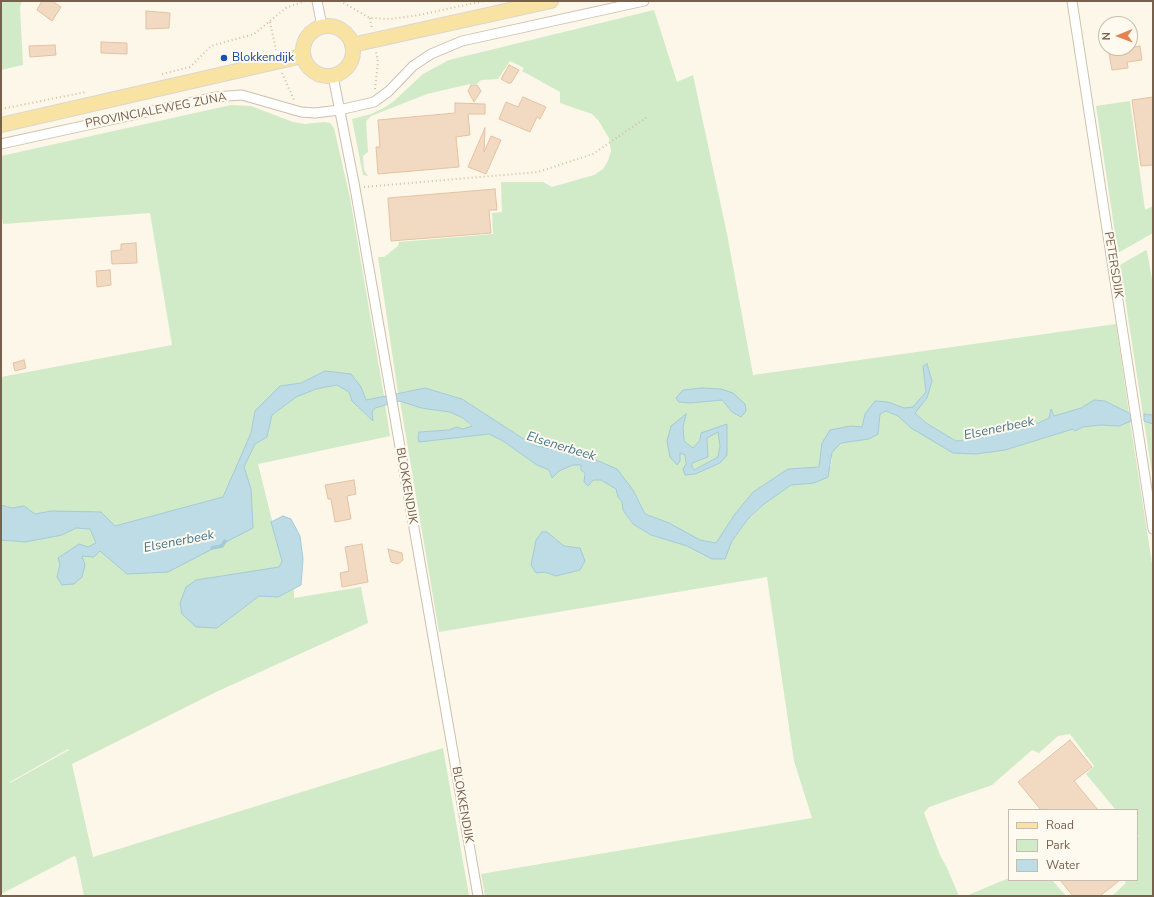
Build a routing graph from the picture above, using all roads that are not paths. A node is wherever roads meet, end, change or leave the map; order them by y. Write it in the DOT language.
graph roads {
  1 [pos="317,1"];
  2 [pos="551,1"];
  3 [pos="644,1"];
  4 [pos="1072,1"];
  5 [pos="322,26"];
  6 [pos="352,46"];
  7 [pos="302,56"];
  8 [pos="333,76"];
  9 [pos="339,110"];
  10 [pos="1,125"];
  11 [pos="1,144"];
  12 [pos="1153,529"];
  13 [pos="478,896"];
  1 -- 5 [label="street"];
  2 -- 6 [label="main road"];
  3 -- 9 [label="street, PROVINCIALEWEG ZUNA"];
  4 -- 12 [label="street, PETERSDIJK"];
  5 -- 6 [label="main road"];
  5 -- 7 [label="main road"];
  6 -- 8 [label="main road"];
  7 -- 8 [label="main road"];
  7 -- 10 [label="main road, PROVINCIALEWEG ZUNA"];
  8 -- 9 [label="street, BLOKKENDIJK"];
  9 -- 11 [label="street, PROVINCIALEWEG ZUNA"];
  9 -- 13 [label="street, BLOKKENDIJK"];
}
